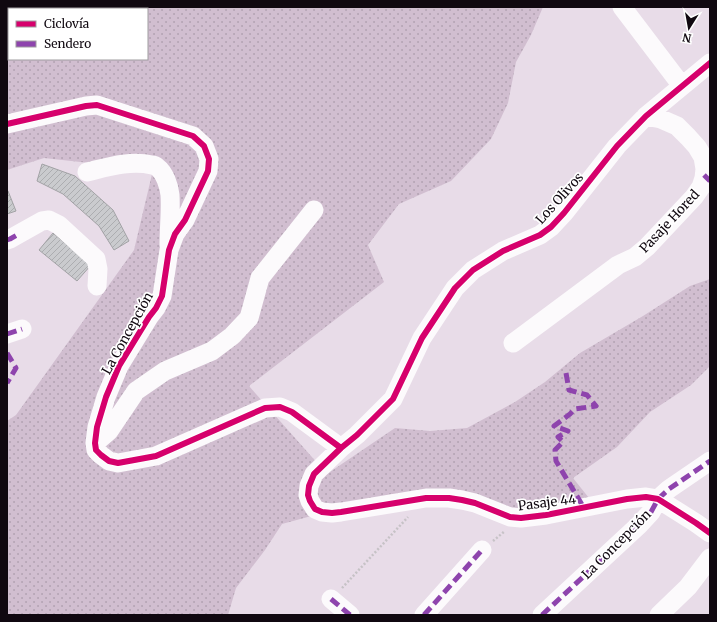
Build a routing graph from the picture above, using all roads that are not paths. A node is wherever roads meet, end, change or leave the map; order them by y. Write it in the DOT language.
graph roads {
  1 [pos="622,7"];
  2 [pos="710,63"];
  3 [pos="682,86"];
  4 [pos="646,116"];
  5 [pos="7,124"];
  6 [pos="87,172"];
  7 [pos="314,210"];
  8 [pos="12,238"];
  9 [pos="169,250"];
  10 [pos="97,286"];
  11 [pos="513,343"];
  12 [pos="95,443"];
  13 [pos="341,448"];
  14 [pos="710,461"];
  15 [pos="658,499"];
  16 [pos="710,533"];
  17 [pos="482,550"];
  18 [pos="710,558"];
  19 [pos="331,599"];
  20 [pos="350,615"];
  21 [pos="424,615"];
  22 [pos="542,615"];
  23 [pos="659,615"];
  1 -- 3 [label="street"];
  2 -- 3 [label="street, Los Olivos"];
  3 -- 4 [label="street, Los Olivos"];
  4 -- 11 [label="street, Pasaje Hored"];
  4 -- 13 [label="street, Los Olivos"];
  5 -- 9 [label="street, La Concepción"];
  6 -- 9 [label="street"];
  7 -- 12 [label="street"];
  8 -- 10 [label="street"];
  9 -- 12 [label="street, La Concepción"];
  12 -- 13 [label="street"];
  13 -- 15 [label="street, Pasaje 44"];
  14 -- 15 [label="street, La Concepción"];
  15 -- 16 [label="street, Pasaje 44"];
  15 -- 22 [label="street, La Concepción"];
  17 -- 21 [label="street"];
  18 -- 23 [label="street"];
  19 -- 20 [label="street"];
}
